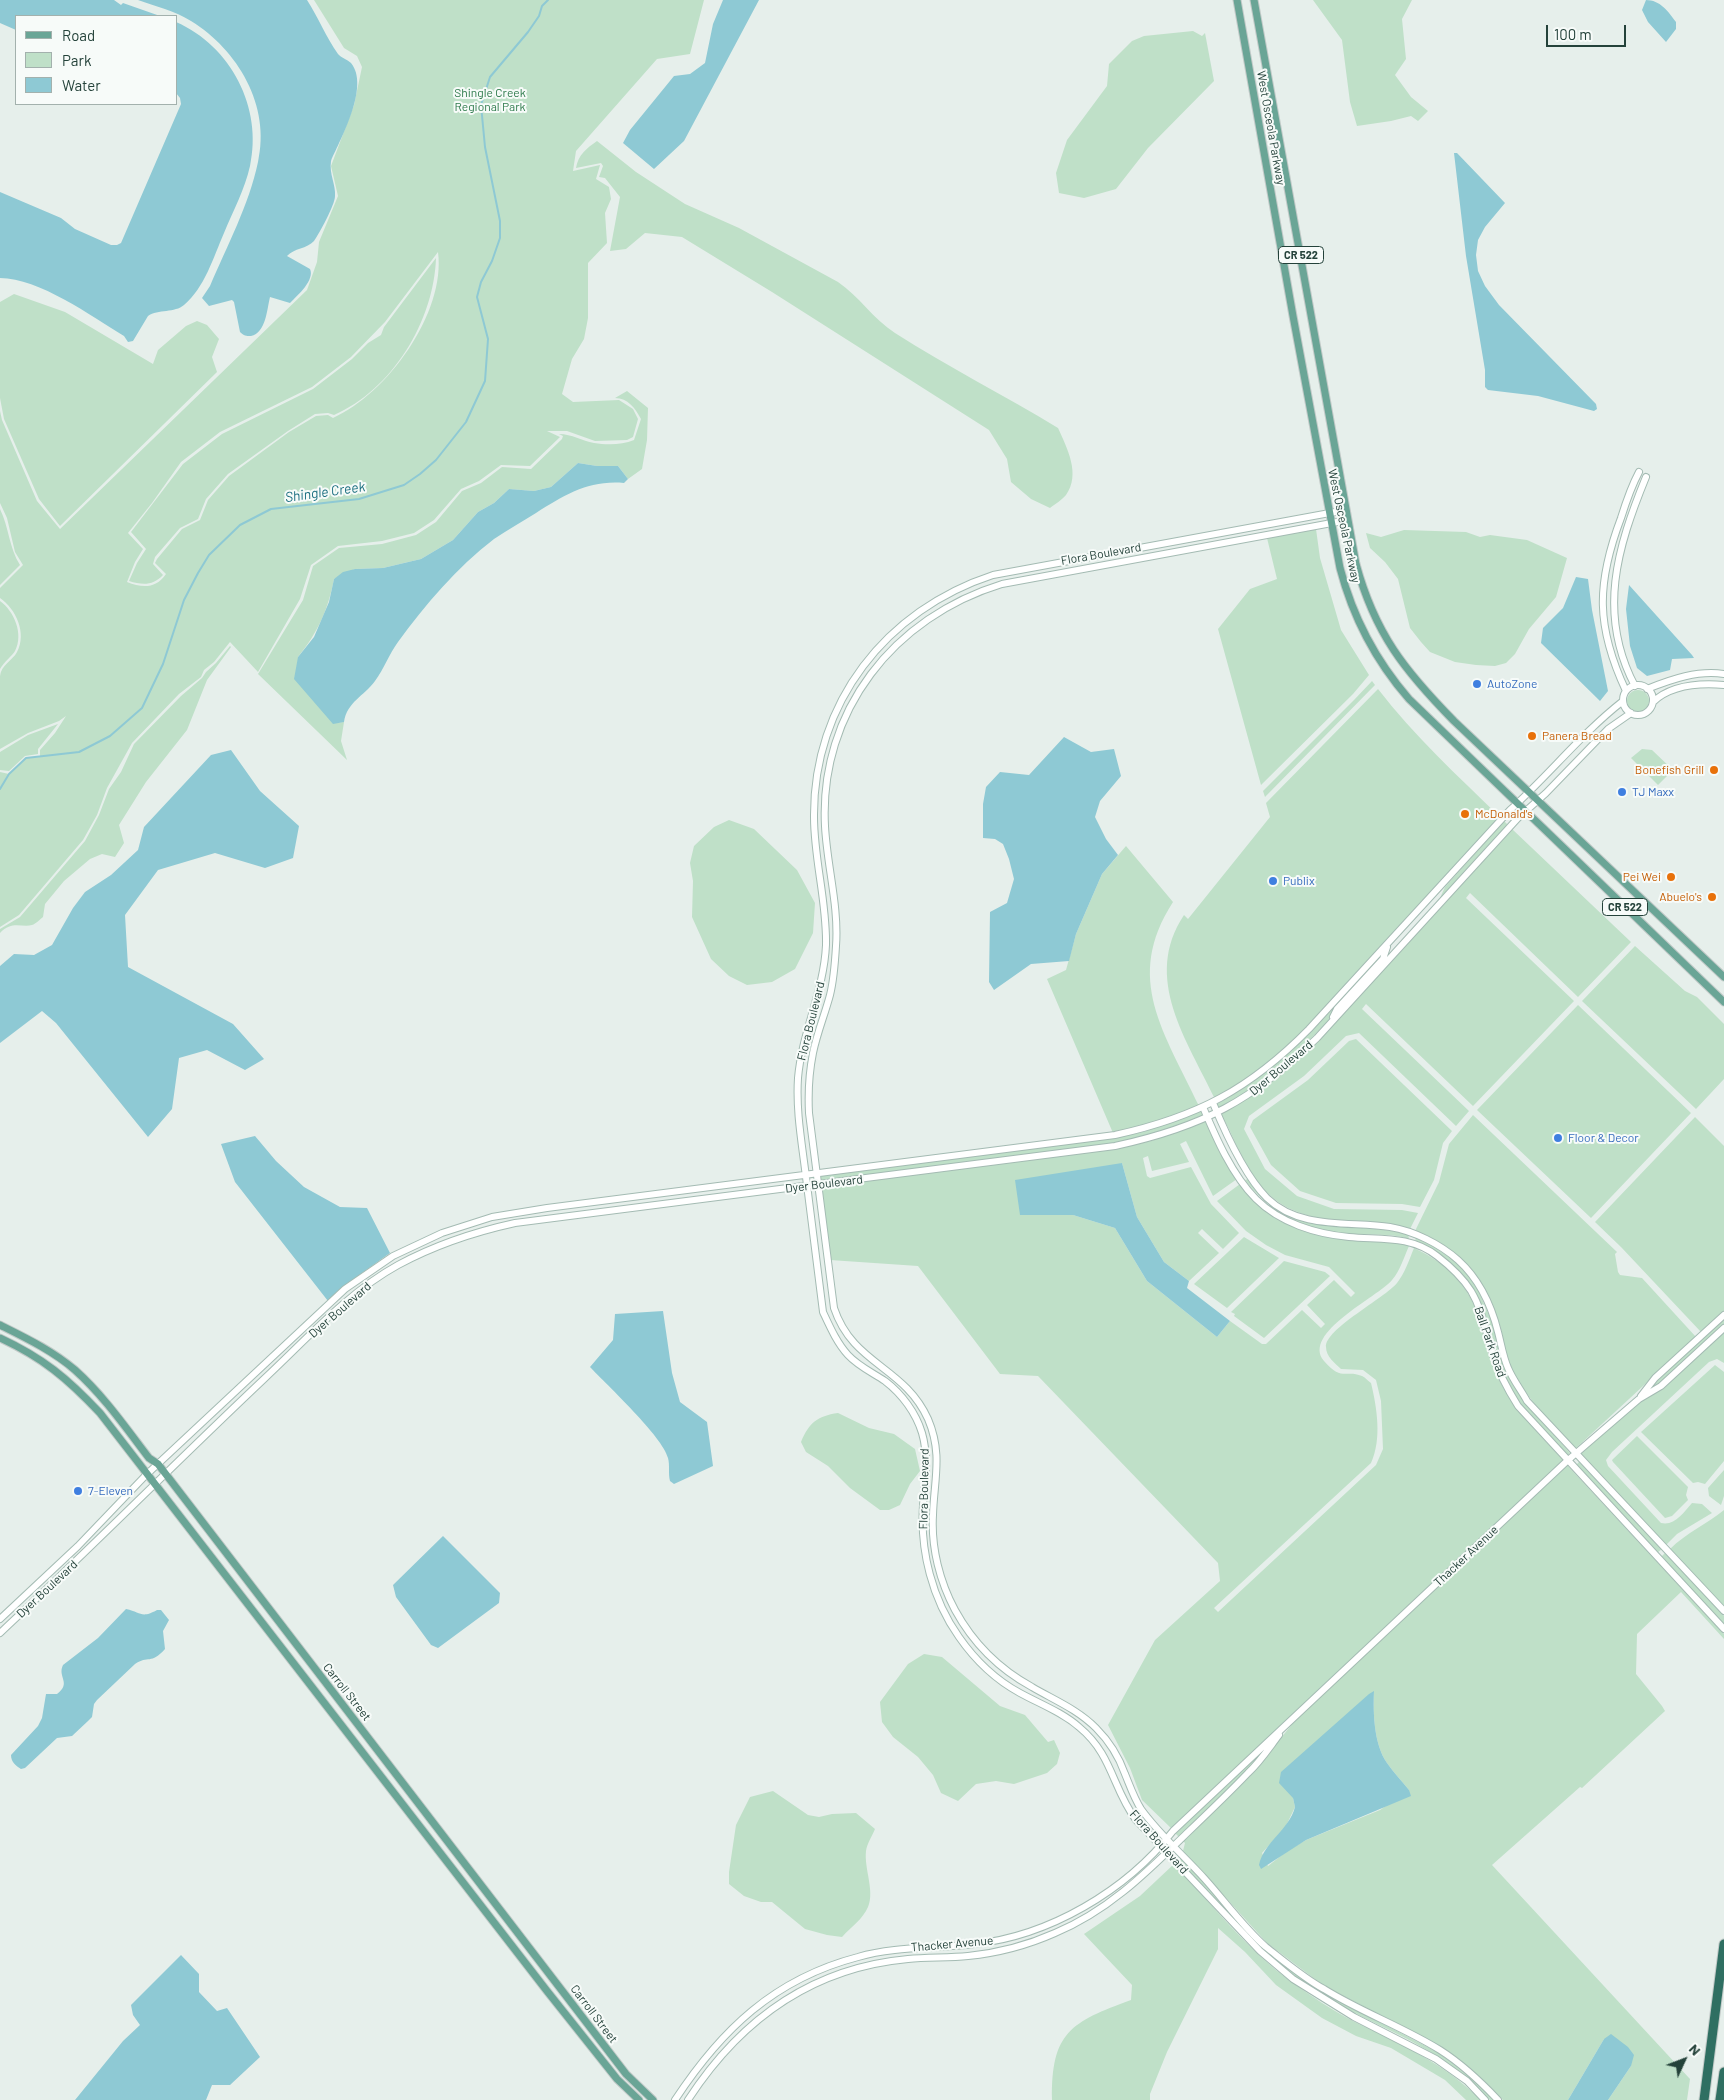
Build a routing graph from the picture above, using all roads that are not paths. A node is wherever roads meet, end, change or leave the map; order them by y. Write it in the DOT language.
graph roads {
  1 [pos="1237,0"];
  2 [pos="1254,0"];
  3 [pos="1639,472"];
  4 [pos="1646,477"];
  5 [pos="1346,510"];
  6 [pos="1330,513"];
  7 [pos="1348,520"];
  8 [pos="1331,523"];
  9 [pos="876,648"];
  10 [pos="886,656"];
  11 [pos="1724,674"];
  12 [pos="1724,685"];
  13 [pos="1635,686"];
  14 [pos="1647,689"];
  15 [pos="1626,692"];
  16 [pos="1623,701"];
  17 [pos="1653,702"];
  18 [pos="1631,713"];
  19 [pos="1530,792"];
  20 [pos="1538,800"];
  21 [pos="1517,804"];
  22 [pos="1525,811"];
  23 [pos="1442,885"];
  24 [pos="1402,944"];
  25 [pos="1388,945"];
  26 [pos="1724,977"];
  27 [pos="1724,1002"];
  28 [pos="1330,1023"];
  29 [pos="1213,1103"];
  30 [pos="1204,1107"];
  31 [pos="1217,1113"];
  32 [pos="1208,1118"];
  33 [pos="816,1174"];
  34 [pos="806,1175"];
  35 [pos="818,1184"];
  36 [pos="807,1186"];
  37 [pos="619,1199"];
  38 [pos="602,1212"];
  39 [pos="1724,1315"];
  40 [pos="0,1325"];
  41 [pos="1724,1328"];
  42 [pos="0,1338"];
  43 [pos="36,1342"];
  44 [pos="30,1352"];
  45 [pos="1639,1399"];
  46 [pos="1575,1454"];
  47 [pos="1568,1461"];
  48 [pos="158,1464"];
  49 [pos="164,1473"];
  50 [pos="146,1475"];
  51 [pos="154,1484"];
  52 [pos="1724,1612"];
  53 [pos="0,1619"];
  54 [pos="1724,1629"];
  55 [pos="0,1633"];
  56 [pos="1295,1716"];
  57 [pos="1167,1838"];
  58 [pos="1160,1846"];
  59 [pos="1175,1846"];
  60 [pos="1168,1853"];
  61 [pos="1724,1944"];
  62 [pos="884,1951"];
  63 [pos="886,1962"];
  64 [pos="546,1991"];
  65 [pos="609,2053"];
  66 [pos="1724,2072"];
  67 [pos="639,2100"];
  68 [pos="653,2100"];
  69 [pos="675,2100"];
  70 [pos="688,2100"];
  71 [pos="1486,2100"];
  72 [pos="1498,2100"];
  73 [pos="1704,2100"];
  74 [pos="1720,2100"];
  1 -- 6 [label="main road, West Osceola Parkway / CR 522"];
  2 -- 5 [label="main road, West Osceola Parkway / CR 522"];
  3 -- 15 [label="street"];
  4 -- 13 [label="street"];
  5 -- 6 [label="street, Flora Boulevard"];
  5 -- 7 [label="main road, West Osceola Parkway / CR 522"];
  6 -- 8 [label="main road, West Osceola Parkway / CR 522"];
  6 -- 9 [label="street, Flora Boulevard"];
  7 -- 8 [label="street, Flora Boulevard"];
  7 -- 19 [label="main road, West Osceola Parkway / CR 522"];
  8 -- 10 [label="street, Flora Boulevard"];
  8 -- 21 [label="main road, West Osceola Parkway / CR 522"];
  9 -- 10 [label="street"];
  9 -- 34 [label="street, Flora Boulevard"];
  10 -- 33 [label="street, Flora Boulevard"];
  11 -- 14 [label="street"];
  12 -- 17 [label="street"];
  13 -- 14 [label="street"];
  13 -- 15 [label="street"];
  14 -- 17 [label="street"];
  15 -- 16 [label="street"];
  16 -- 18 [label="street"];
  16 -- 19 [label="street, Dyer Boulevard"];
  17 -- 18 [label="street"];
  18 -- 20 [label="street, Dyer Boulevard"];
  19 -- 20 [label="main road, West Osceola Parkway / CR 522"];
  19 -- 21 [label="street, Dyer Boulevard"];
  20 -- 22 [label="street, Dyer Boulevard"];
  20 -- 26 [label="main road, West Osceola Parkway / CR 522"];
  21 -- 22 [label="main road, West Osceola Parkway / CR 522"];
  21 -- 23 [label="street, Dyer Boulevard"];
  22 -- 24 [label="street, Dyer Boulevard"];
  22 -- 27 [label="main road, West Osceola Parkway / CR 522"];
  23 -- 24 [label="street"];
  23 -- 25 [label="street, Dyer Boulevard"];
  24 -- 28 [label="street, Dyer Boulevard"];
  25 -- 28 [label="street"];
  25 -- 29 [label="street, Dyer Boulevard"];
  28 -- 31 [label="street, Dyer Boulevard"];
  29 -- 30 [label="street, Dyer Boulevard"];
  29 -- 31 [label="street, Ball Park Road"];
  30 -- 32 [label="street, Ball Park Road"];
  30 -- 33 [label="street, Dyer Boulevard"];
  31 -- 32 [label="street, Dyer Boulevard"];
  31 -- 46 [label="street, Ball Park Road"];
  32 -- 35 [label="street, Dyer Boulevard"];
  32 -- 47 [label="street, Ball Park Road"];
  33 -- 34 [label="street, Dyer Boulevard"];
  33 -- 35 [label="street, Flora Boulevard"];
  34 -- 36 [label="street, Flora Boulevard"];
  34 -- 37 [label="street, Dyer Boulevard"];
  35 -- 36 [label="street, Dyer Boulevard"];
  35 -- 57 [label="street, Flora Boulevard"];
  36 -- 38 [label="street, Dyer Boulevard"];
  36 -- 58 [label="street, Flora Boulevard"];
  37 -- 38 [label="street"];
  37 -- 48 [label="street, Dyer Boulevard"];
  38 -- 49 [label="street, Dyer Boulevard"];
  39 -- 45 [label="street, Thacker Avenue"];
  40 -- 43 [label="main road, Carroll Street"];
  41 -- 45 [label="street, Thacker Avenue"];
  42 -- 44 [label="main road, Carroll Street"];
  43 -- 44 [label="main road"];
  43 -- 48 [label="main road, Carroll Street"];
  44 -- 50 [label="main road, Carroll Street"];
  45 -- 46 [label="street, Thacker Avenue"];
  46 -- 47 [label="street, Thacker Avenue"];
  46 -- 52 [label="street, Ball Park Road"];
  47 -- 54 [label="street, Ball Park Road"];
  47 -- 56 [label="street, Thacker Avenue"];
  48 -- 49 [label="main road, Carroll Street"];
  48 -- 50 [label="street, Dyer Boulevard"];
  49 -- 51 [label="street, Dyer Boulevard"];
  49 -- 65 [label="main road, Carroll Street"];
  50 -- 51 [label="main road, Carroll Street"];
  50 -- 53 [label="street, Dyer Boulevard"];
  51 -- 55 [label="street, Dyer Boulevard"];
  51 -- 64 [label="main road, Carroll Street"];
  56 -- 57 [label="street, Thacker Avenue"];
  56 -- 59 [label="street, Thacker Avenue"];
  57 -- 58 [label="street, Thacker Avenue"];
  57 -- 59 [label="street, Flora Boulevard"];
  58 -- 60 [label="street, Flora Boulevard"];
  58 -- 62 [label="street, Thacker Avenue"];
  59 -- 60 [label="street, Thacker Avenue"];
  59 -- 72 [label="street, Flora Boulevard"];
  60 -- 63 [label="street, Thacker Avenue"];
  60 -- 71 [label="street, Flora Boulevard"];
  61 -- 73 [label="highway"];
  62 -- 63 [label="street"];
  62 -- 69 [label="street, Thacker Avenue"];
  63 -- 70 [label="street, Thacker Avenue"];
  64 -- 65 [label="main road"];
  64 -- 67 [label="main road, Carroll Street"];
  65 -- 68 [label="main road, Carroll Street"];
  66 -- 74 [label="highway"];
}
